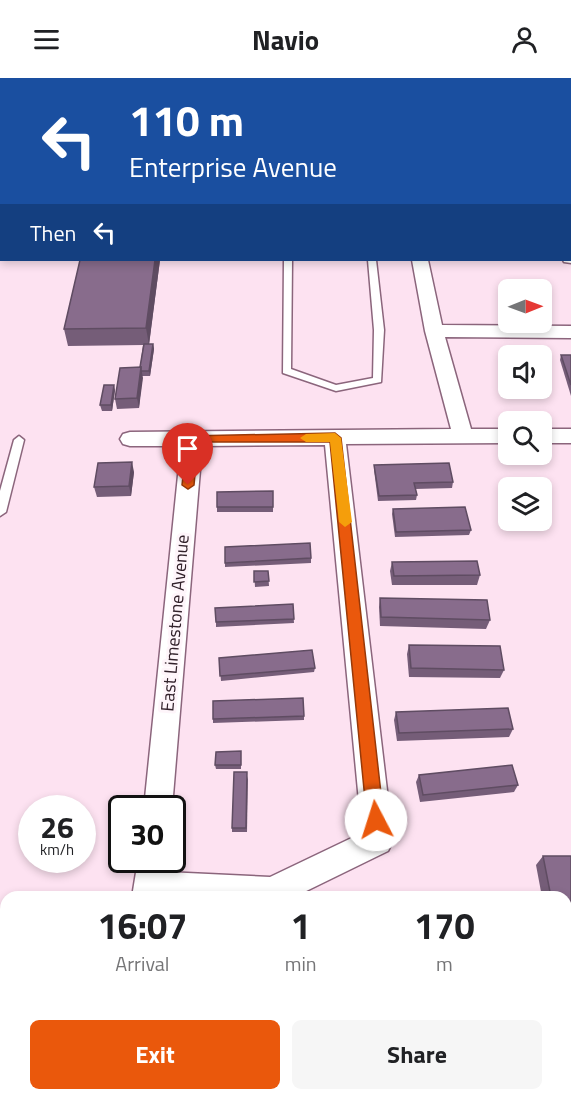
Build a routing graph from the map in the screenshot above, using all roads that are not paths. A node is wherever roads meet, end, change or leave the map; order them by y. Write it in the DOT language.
graph roads {
  1 [pos="288,261"];
  2 [pos="372,261"];
  3 [pos="420,261"];
  4 [pos="435,331"];
  5 [pos="571,332"];
  6 [pos="463,436"];
  7 [pos="498,436"];
  8 [pos="552,436"];
  9 [pos="571,436"];
  10 [pos="192,438"];
  11 [pos="335,438"];
  12 [pos="130,439"];
  13 [pos="19,440"];
  14 [pos="0,512"];
  15 [pos="159,795"];
  16 [pos="150,881"];
  17 [pos="260,891"];
  18 [pos="273,891"];
  1 -- 2 [label="lane"];
  3 -- 4 [label="street"];
  4 -- 5 [label="street"];
  4 -- 6 [label="street"];
  6 -- 7 [label="street"];
  6 -- 11 [label="street"];
  8 -- 9 [label="street"];
  10 -- 11 [label="street"];
  10 -- 12 [label="street"];
  10 -- 15 [label="street, East Limestone Avenue"];
  11 -- 18 [label="street"];
  13 -- 14 [label="lane"];
  16 -- 17 [label="street"];
}
